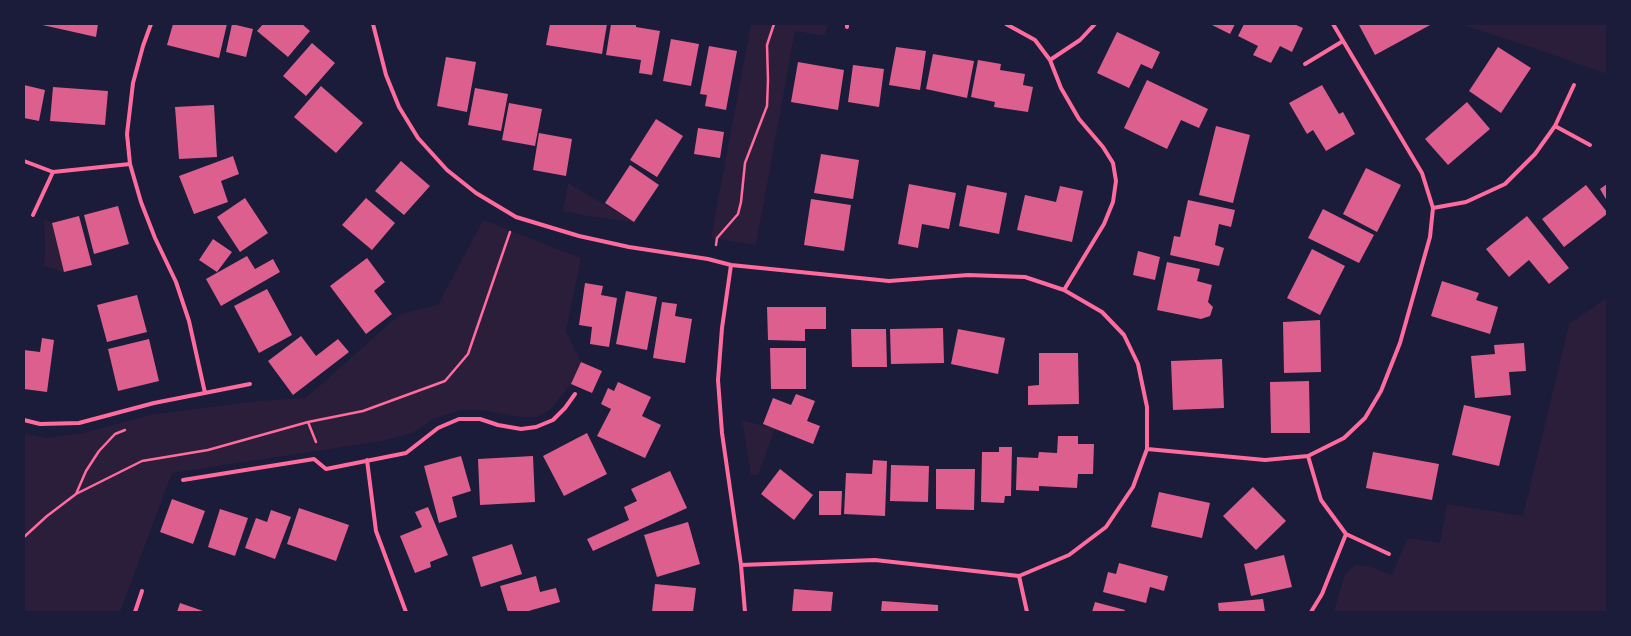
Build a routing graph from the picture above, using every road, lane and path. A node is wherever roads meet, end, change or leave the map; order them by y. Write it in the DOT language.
graph roads {
  1 [pos="151,24"];
  2 [pos="373,24"];
  3 [pos="774,24"];
  4 [pos="1006,24"];
  5 [pos="1095,24"];
  6 [pos="1333,24"];
  7 [pos="1343,41"];
  8 [pos="1050,60"];
  9 [pos="1304,64"];
  10 [pos="1574,85"];
  11 [pos="1555,126"];
  12 [pos="1590,145"];
  13 [pos="24,161"];
  14 [pos="130,164"];
  15 [pos="53,172"];
  16 [pos="1433,208"];
  17 [pos="33,215"];
  18 [pos="516,217"];
  19 [pos="715,261"];
  20 [pos="731,265"];
  21 [pos="1064,290"];
  22 [pos="250,384"];
  23 [pos="205,393"];
  24 [pos="575,394"];
  25 [pos="24,420"];
  26 [pos="129,428"];
  27 [pos="1147,449"];
  28 [pos="1308,456"];
  29 [pos="367,460"];
  30 [pos="183,480"];
  31 [pos="76,494"];
  32 [pos="1346,534"];
  33 [pos="24,537"];
  34 [pos="1389,554"];
  35 [pos="741,565"];
  36 [pos="1019,576"];
  37 [pos="142,591"];
  38 [pos="135,612"];
  39 [pos="406,612"];
  40 [pos="745,612"];
  41 [pos="1027,612"];
  42 [pos="1311,612"];
  1 -- 14 [label="street"];
  2 -- 18 [label="street"];
  3 -- 19 [label="path"];
  4 -- 8 [label="street"];
  5 -- 8 [label="street"];
  6 -- 7 [label="street"];
  7 -- 9 [label="street"];
  7 -- 16 [label="street"];
  8 -- 21 [label="street"];
  10 -- 11 [label="street"];
  11 -- 12 [label="street"];
  11 -- 16 [label="street"];
  13 -- 15 [label="street"];
  14 -- 15 [label="street"];
  14 -- 23 [label="street"];
  15 -- 17 [label="street"];
  16 -- 28 [label="street"];
  18 -- 19 [label="street"];
  18 -- 31 [label="path"];
  19 -- 20 [label="street"];
  20 -- 21 [label="street"];
  20 -- 35 [label="street"];
  21 -- 27 [label="street"];
  22 -- 23 [label="street"];
  23 -- 25 [label="street"];
  24 -- 29 [label="street"];
  26 -- 31 [label="path"];
  27 -- 28 [label="street"];
  27 -- 36 [label="street"];
  28 -- 32 [label="street"];
  29 -- 30 [label="street"];
  29 -- 39 [label="street"];
  31 -- 33 [label="path"];
  32 -- 34 [label="street"];
  32 -- 42 [label="street"];
  35 -- 36 [label="street"];
  35 -- 40 [label="street"];
  36 -- 41 [label="street"];
  37 -- 38 [label="street"];
}
